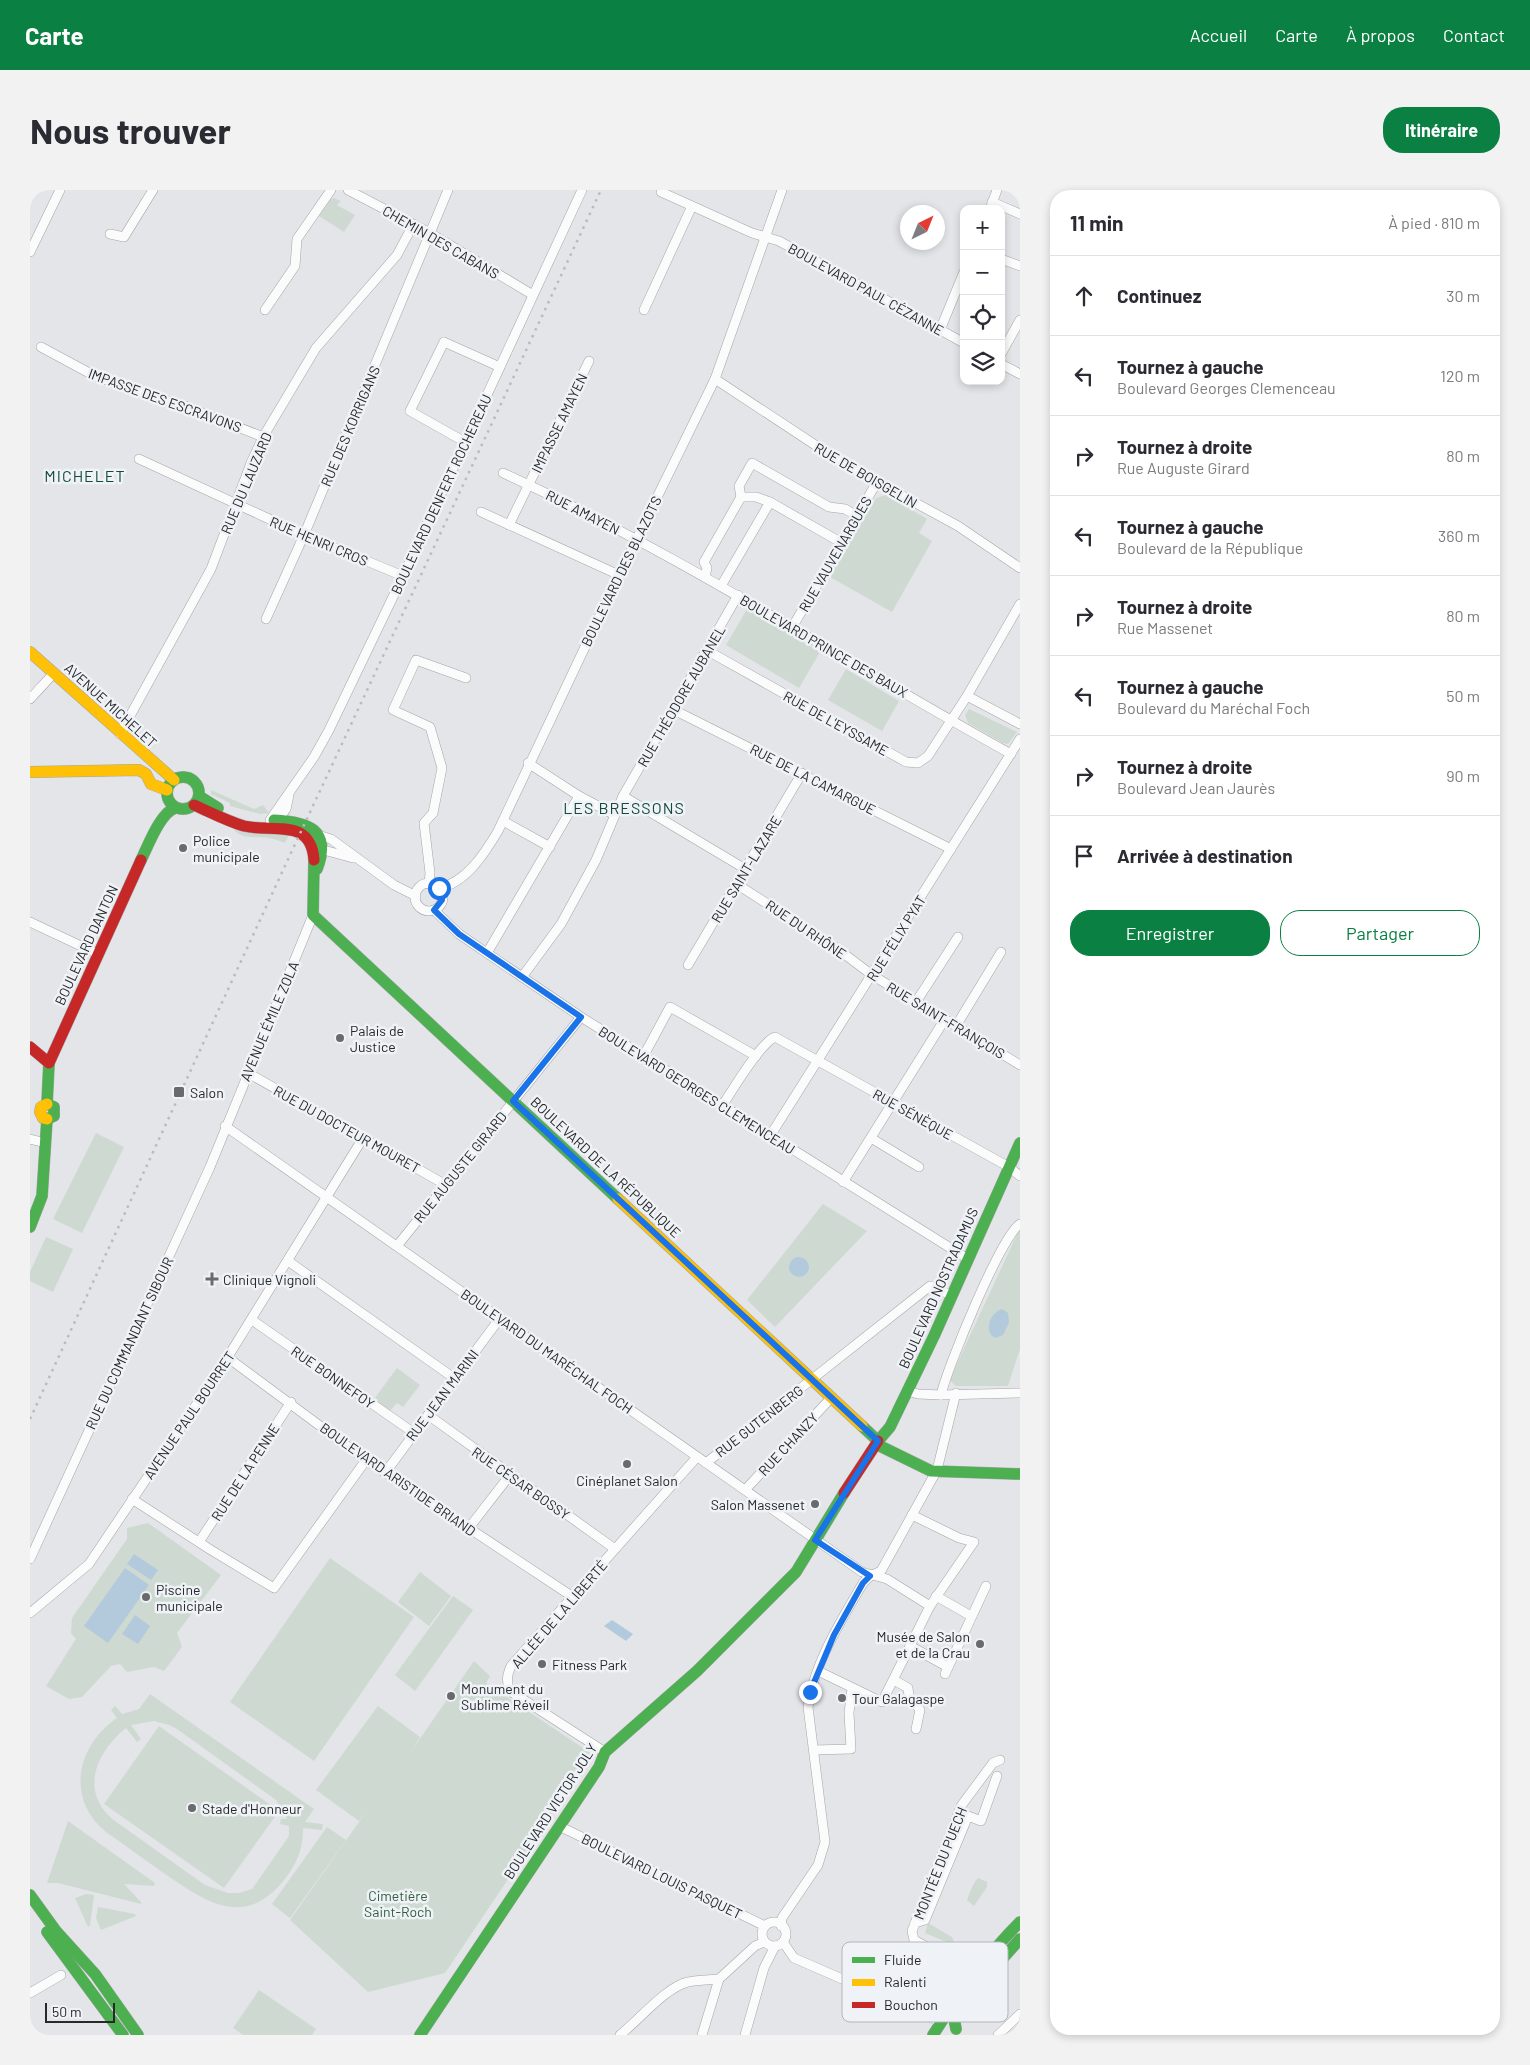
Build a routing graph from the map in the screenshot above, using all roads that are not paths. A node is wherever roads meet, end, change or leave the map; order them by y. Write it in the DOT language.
graph roads {
  1 [pos="60,190"];
  2 [pos="153,190"];
  3 [pos="331,190"];
  4 [pos="348,190"];
  5 [pos="448,190"];
  6 [pos="582,190"];
  7 [pos="782,190"];
  8 [pos="997,190"];
  9 [pos="661,192"];
  10 [pos="991,205"];
  11 [pos="692,206"];
  12 [pos="1005,210"];
  13 [pos="1020,214"];
  14 [pos="413,225"];
  15 [pos="430,233"];
  16 [pos="110,234"];
  17 [pos="767,236"];
  18 [pos="30,252"];
  19 [pos="1005,264"];
  20 [pos="1020,266"];
  21 [pos="960,282"];
  22 [pos="533,295"];
  23 [pos="265,310"];
  24 [pos="644,310"];
  25 [pos="1020,320"];
  26 [pos="940,330"];
  27 [pos="960,341"];
  28 [pos="41,347"];
  29 [pos="1005,347"];
  30 [pos="588,361"];
  31 [pos="1005,366"];
  32 [pos="500,367"];
  33 [pos="1020,374"];
  34 [pos="714,379"];
  35 [pos="263,437"];
  36 [pos="465,442"];
  37 [pos="139,459"];
  38 [pos="504,473"];
  39 [pos="877,482"];
  40 [pos="529,485"];
  41 [pos="741,497"];
  42 [pos="770,502"];
  43 [pos="236,504"];
  44 [pos="481,512"];
  45 [pos="858,516"];
  46 [pos="509,525"];
  47 [pos="304,535"];
  48 [pos="636,540"];
  49 [pos="842,543"];
  50 [pos="1020,568"];
  51 [pos="619,574"];
  52 [pos="403,576"];
  53 [pos="705,577"];
  54 [pos="721,586"];
  55 [pos="738,595"];
  56 [pos="1020,604"];
  57 [pos="266,619"];
  58 [pos="793,626"];
  59 [pos="708,651"];
  60 [pos="30,652"];
  61 [pos="54,673"];
  62 [pos="466,678"];
  63 [pos="967,696"];
  64 [pos="30,699"];
  65 [pos="674,710"];
  66 [pos="950,720"];
  67 [pos="1020,724"];
  68 [pos="120,734"];
  69 [pos="1020,739"];
  70 [pos="1010,754"];
  71 [pos="528,763"];
  72 [pos="30,772"];
  73 [pos="802,773"];
  74 [pos="174,780"];
  75 [pos="167,790"];
  76 [pos="579,796"];
  77 [pos="623,796"];
  78 [pos="197,800"];
  79 [pos="175,808"];
  80 [pos="615,815"];
  81 [pos="503,821"];
  82 [pos="274,822"];
  83 [pos="313,836"];
  84 [pos="550,847"];
  85 [pos="951,849"];
  86 [pos="323,852"];
  87 [pos="360,861"];
  88 [pos="747,870"];
  89 [pos="315,875"];
  90 [pos="460,878"];
  91 [pos="428,884"];
  92 [pos="738,884"];
  93 [pos="439,888"];
  94 [pos="443,897"];
  95 [pos="417,900"];
  96 [pos="434,910"];
  97 [pos="314,915"];
  98 [pos="30,922"];
  99 [pos="958,937"];
  100 [pos="1001,952"];
  101 [pos="487,953"];
  102 [pos="98,954"];
  103 [pos="688,965"];
  104 [pos="872,975"];
  105 [pos="522,976"];
  106 [pos="916,1002"];
  107 [pos="581,1017"];
  108 [pos="945,1019"];
  109 [pos="956,1026"];
  110 [pos="30,1047"];
  111 [pos="756,1056"];
  112 [pos="643,1057"];
  113 [pos="818,1062"];
  114 [pos="49,1063"];
  115 [pos="1020,1065"];
  116 [pos="248,1073"];
  117 [pos="513,1101"];
  118 [pos="893,1104"];
  119 [pos="722,1106"];
  120 [pos="225,1126"];
  121 [pos="770,1136"];
  122 [pos="363,1138"];
  123 [pos="871,1138"];
  124 [pos="30,1139"];
  125 [pos="46,1143"];
  126 [pos="1020,1143"];
  127 [pos="919,1167"];
  128 [pos="1009,1167"];
  129 [pos="1020,1176"];
  130 [pos="843,1182"];
  131 [pos="446,1185"];
  132 [pos="327,1199"];
  133 [pos="31,1220"];
  134 [pos="1020,1224"];
  135 [pos="397,1246"];
  136 [pos="968,1259"];
  137 [pos="288,1261"];
  138 [pos="951,1294"];
  139 [pos="500,1318"];
  140 [pos="252,1320"];
  141 [pos="227,1357"];
  142 [pos="454,1378"];
  143 [pos="812,1380"];
  144 [pos="908,1391"];
  145 [pos="1020,1392"];
  146 [pos="956,1393"];
  147 [pos="941,1395"];
  148 [pos="831,1398"];
  149 [pos="290,1402"];
  150 [pos="428,1415"];
  151 [pos="414,1434"];
  152 [pos="878,1441"];
  153 [pos="697,1457"];
  154 [pos="366,1460"];
  155 [pos="706,1463"];
  156 [pos="937,1470"];
  157 [pos="385,1473"];
  158 [pos="1020,1474"];
  159 [pos="510,1475"];
  160 [pos="745,1490"];
  161 [pos="132,1499"];
  162 [pos="912,1515"];
  163 [pos="468,1529"];
  164 [pos="815,1540"];
  165 [pos="199,1542"];
  166 [pos="615,1549"];
  167 [pos="30,1559"];
  168 [pos="870,1576"];
  169 [pos="986,1586"];
  170 [pos="573,1596"];
  171 [pos="936,1596"];
  172 [pos="930,1606"];
  173 [pos="30,1613"];
  174 [pos="971,1616"];
  175 [pos="910,1646"];
  176 [pos="818,1671"];
  177 [pos="894,1680"];
  178 [pos="852,1688"];
  179 [pos="916,1729"];
  180 [pos="814,1750"];
  181 [pos="605,1752"];
  182 [pos="1000,1760"];
  183 [pos="997,1776"];
  184 [pos="559,1826"];
  185 [pos="30,1895"];
  186 [pos="30,1909"];
  187 [pos="1020,1922"];
  188 [pos="915,1923"];
  189 [pos="765,1926"];
  190 [pos="782,1926"];
  191 [pos="764,1942"];
  192 [pos="918,1942"];
  193 [pos="1000,1942"];
  194 [pos="779,1944"];
  195 [pos="1018,1944"];
  196 [pos="1008,1955"];
  197 [pos="61,1975"];
  198 [pos="719,1979"];
  199 [pos="842,1979"];
  200 [pos="30,1993"];
  201 [pos="1020,2014"];
  202 [pos="941,2022"];
  203 [pos="960,2032"];
  204 [pos="124,2035"];
  205 [pos="138,2035"];
  206 [pos="421,2035"];
  207 [pos="620,2035"];
  208 [pos="702,2035"];
  209 [pos="745,2035"];
  210 [pos="933,2035"];
  211 [pos="998,2035"];
  1 -- 18 [label="street"];
  2 -- 16 [label="street"];
  3 -- 23 [label="street"];
  4 -- 14 [label="street, CHEMIN DES CABANS"];
  5 -- 15 [label="street, RUE DES KORRIGANS"];
  6 -- 22 [label="street, BOULEVARD DENFERT ROCHEREAU"];
  7 -- 17 [label="street, BOULEVARD DES BLAZOTS"];
  8 -- 10 [label="street"];
  9 -- 11 [label="street, BOULEVARD PAUL CÉZANNE"];
  11 -- 17 [label="street, BOULEVARD PAUL CÉZANNE"];
  11 -- 24 [label="street"];
  12 -- 13 [label="street"];
  14 -- 15 [label="street, CHEMIN DES CABANS"];
  14 -- 35 [label="street, RUE DU LAUZARD"];
  15 -- 22 [label="street, CHEMIN DES CABANS"];
  15 -- 47 [label="street, RUE DES KORRIGANS"];
  17 -- 26 [label="street, BOULEVARD PAUL CÉZANNE"];
  17 -- 34 [label="street, BOULEVARD DES BLAZOTS"];
  19 -- 20 [label="street"];
  21 -- 26 [label="street"];
  22 -- 32 [label="street, BOULEVARD DENFERT ROCHEREAU"];
  25 -- 29 [label="street"];
  26 -- 27 [label="street, BOULEVARD PAUL CÉZANNE"];
  28 -- 35 [label="street, IMPASSE DES ESCRAVONS"];
  30 -- 40 [label="street, IMPASSE AMAYEN"];
  31 -- 33 [label="street"];
  32 -- 36 [label="street, BOULEVARD DENFERT ROCHEREAU"];
  32 -- 36 [label="street"];
  34 -- 39 [label="street, RUE DE BOISGELIN"];
  34 -- 48 [label="street, BOULEVARD DES BLAZOTS"];
  35 -- 43 [label="street, RUE DU LAUZARD"];
  36 -- 52 [label="street, BOULEVARD DENFERT ROCHEREAU"];
  37 -- 43 [label="street, RUE HENRI CROS"];
  38 -- 40 [label="street, RUE AMAYEN"];
  39 -- 45 [label="street, RUE VAUVENARGUES"];
  39 -- 50 [label="street, RUE DE BOISGELIN"];
  40 -- 46 [label="street, RUE AMAYEN"];
  40 -- 48 [label="street, RUE AMAYEN"];
  41 -- 42 [label="street"];
  41 -- 45 [label="street"];
  41 -- 53 [label="street"];
  42 -- 49 [label="street"];
  42 -- 54 [label="street"];
  43 -- 47 [label="street, RUE HENRI CROS"];
  43 -- 68 [label="street, RUE DU LAUZARD"];
  44 -- 46 [label="street"];
  45 -- 49 [label="street, RUE VAUVENARGUES"];
  46 -- 51 [label="street"];
  47 -- 52 [label="street, RUE HENRI CROS"];
  47 -- 57 [label="street, RUE DES KORRIGANS"];
  48 -- 51 [label="street, BOULEVARD DES BLAZOTS"];
  48 -- 53 [label="street, BOULEVARD PRINCE DES BAUX"];
  49 -- 58 [label="street, RUE VAUVENARGUES"];
  51 -- 71 [label="street, BOULEVARD DES BLAZOTS"];
  52 -- 82 [label="street, BOULEVARD DENFERT ROCHEREAU"];
  53 -- 54 [label="street, BOULEVARD PRINCE DES BAUX"];
  54 -- 55 [label="street, BOULEVARD PRINCE DES BAUX"];
  55 -- 58 [label="street, BOULEVARD PRINCE DES BAUX"];
  55 -- 59 [label="street, RUE THÉODORE AUBANEL"];
  56 -- 63 [label="street, RUE DE L'EYSSAME"];
  58 -- 66 [label="street, BOULEVARD PRINCE DES BAUX"];
  59 -- 65 [label="street, RUE THÉODORE AUBANEL"];
  59 -- 66 [label="street, RUE DE L'EYSSAME"];
  60 -- 61 [label="main road, AVENUE MICHELET"];
  61 -- 64 [label="street"];
  61 -- 68 [label="main road, AVENUE MICHELET"];
  62 -- 91 [label="street"];
  63 -- 66 [label="street, RUE DE L'EYSSAME"];
  63 -- 67 [label="street"];
  65 -- 73 [label="street, RUE DE LA CAMARGUE"];
  65 -- 77 [label="street, RUE THÉODORE AUBANEL"];
  66 -- 70 [label="street, BOULEVARD PRINCE DES BAUX"];
  68 -- 74 [label="main road, AVENUE MICHELET"];
  69 -- 70 [label="street, RUE FÉLIX PYAT"];
  70 -- 85 [label="street, RUE FÉLIX PYAT"];
  71 -- 76 [label="street"];
  71 -- 81 [label="street, BOULEVARD DES BLAZOTS"];
  72 -- 75 [label="main road"];
  73 -- 85 [label="street, RUE DE LA CAMARGUE"];
  73 -- 88 [label="street, RUE SAINT-LAZARE"];
  74 -- 75 [label="main road"];
  74 -- 78 [label="main road"];
  75 -- 79 [label="main road"];
  76 -- 80 [label="street"];
  76 -- 84 [label="street"];
  77 -- 80 [label="street, RUE THÉODORE AUBANEL"];
  77 -- 88 [label="street"];
  78 -- 79 [label="main road"];
  78 -- 82 [label="main road"];
  79 -- 102 [label="main road, BOULEVARD DANTON"];
  80 -- 105 [label="street, RUE THÉODORE AUBANEL"];
  81 -- 84 [label="street"];
  81 -- 90 [label="street, BOULEVARD DES BLAZOTS"];
  82 -- 83 [label="main road"];
  83 -- 86 [label="main road"];
  83 -- 87 [label="street"];
  83 -- 89 [label="main road"];
  84 -- 101 [label="street"];
  85 -- 104 [label="street, RUE FÉLIX PYAT"];
  86 -- 87 [label="street"];
  86 -- 89 [label="main road"];
  87 -- 95 [label="street"];
  88 -- 92 [label="street, RUE SAINT-LAZARE"];
  89 -- 97 [label="main road"];
  90 -- 93 [label="street"];
  90 -- 94 [label="street, BOULEVARD DES BLAZOTS"];
  91 -- 93 [label="street"];
  91 -- 95 [label="street"];
  92 -- 103 [label="street, RUE SAINT-LAZARE"];
  92 -- 104 [label="street, RUE DU RHÔNE"];
  93 -- 94 [label="street"];
  94 -- 96 [label="street"];
  95 -- 96 [label="street"];
  96 -- 101 [label="street, BOULEVARD GEORGES CLEMENCEAU"];
  97 -- 116 [label="street, AVENUE ÉMILE ZOLA"];
  97 -- 117 [label="main road, BOULEVARD DE LA RÉPUBLIQUE"];
  98 -- 102 [label="street"];
  99 -- 106 [label="street"];
  100 -- 109 [label="street"];
  101 -- 105 [label="street, BOULEVARD GEORGES CLEMENCEAU"];
  102 -- 114 [label="main road, BOULEVARD DANTON"];
  104 -- 106 [label="street, RUE SAINT-FRANÇOIS"];
  104 -- 113 [label="street, RUE FÉLIX PYAT"];
  105 -- 107 [label="street, BOULEVARD GEORGES CLEMENCEAU"];
  106 -- 108 [label="street, RUE SAINT-FRANÇOIS"];
  107 -- 112 [label="street, BOULEVARD GEORGES CLEMENCEAU"];
  107 -- 117 [label="street, RUE AUGUSTE GIRARD"];
  108 -- 109 [label="street, RUE SAINT-FRANÇOIS"];
  108 -- 118 [label="street"];
  109 -- 115 [label="street, RUE SAINT-FRANÇOIS"];
  110 -- 114 [label="main road"];
  111 -- 112 [label="street"];
  111 -- 113 [label="street, RUE SÉNÈQUE"];
  111 -- 119 [label="street"];
  112 -- 119 [label="street, BOULEVARD GEORGES CLEMENCEAU"];
  113 -- 118 [label="street, RUE SÉNÈQUE"];
  113 -- 121 [label="street, RUE FÉLIX PYAT"];
  114 -- 125 [label="main road, BOULEVARD DANTON"];
  116 -- 120 [label="street, AVENUE ÉMILE ZOLA"];
  116 -- 122 [label="street, RUE DU DOCTEUR MOURET"];
  117 -- 131 [label="street, RUE AUGUSTE GIRARD"];
  117 -- 143 [label="main road, BOULEVARD DE LA RÉPUBLIQUE"];
  118 -- 123 [label="street"];
  118 -- 128 [label="street, RUE SÉNÈQUE"];
  119 -- 121 [label="street, BOULEVARD GEORGES CLEMENCEAU"];
  120 -- 132 [label="street, BOULEVARD DU MARÉCHAL FOCH"];
  120 -- 167 [label="street, RUE DU COMMANDANT SIBOUR"];
  121 -- 130 [label="street, BOULEVARD GEORGES CLEMENCEAU"];
  122 -- 131 [label="street, RUE DU DOCTEUR MOURET"];
  122 -- 132 [label="street, AVENUE PAUL BOURRET"];
  123 -- 127 [label="street"];
  123 -- 130 [label="street"];
  124 -- 125 [label="street"];
  125 -- 133 [label="main road"];
  126 -- 128 [label="main road, BOULEVARD NOSTRADAMUS"];
  128 -- 129 [label="street, RUE SÉNÈQUE"];
  128 -- 136 [label="main road, BOULEVARD NOSTRADAMUS"];
  130 -- 136 [label="street, BOULEVARD GEORGES CLEMENCEAU"];
  131 -- 135 [label="street, RUE AUGUSTE GIRARD"];
  132 -- 135 [label="street, BOULEVARD DU MARÉCHAL FOCH"];
  132 -- 137 [label="street, AVENUE PAUL BOURRET"];
  134 -- 147 [label="street"];
  135 -- 139 [label="street, BOULEVARD DU MARÉCHAL FOCH"];
  136 -- 138 [label="main road, BOULEVARD NOSTRADAMUS"];
  137 -- 140 [label="street, AVENUE PAUL BOURRET"];
  137 -- 142 [label="street"];
  138 -- 143 [label="street, RUE GUTENBERG"];
  138 -- 144 [label="main road, BOULEVARD NOSTRADAMUS"];
  139 -- 142 [label="street, RUE JEAN MARINI"];
  139 -- 153 [label="street, BOULEVARD DU MARÉCHAL FOCH"];
  140 -- 141 [label="street, AVENUE PAUL BOURRET"];
  140 -- 151 [label="street, RUE BONNEFOY"];
  141 -- 149 [label="street, BOULEVARD ARISTIDE BRIAND"];
  141 -- 161 [label="street, AVENUE PAUL BOURRET"];
  142 -- 150 [label="street, RUE JEAN MARINI"];
  143 -- 148 [label="main road, BOULEVARD DE LA RÉPUBLIQUE"];
  143 -- 155 [label="street, RUE GUTENBERG"];
  144 -- 147 [label="street"];
  144 -- 152 [label="main road, BOULEVARD NOSTRADAMUS"];
  145 -- 146 [label="street"];
  146 -- 147 [label="street"];
  146 -- 156 [label="street"];
  148 -- 152 [label="main road, BOULEVARD DE LA RÉPUBLIQUE"];
  148 -- 160 [label="street, RUE CHANZY"];
  149 -- 154 [label="street, BOULEVARD ARISTIDE BRIAND"];
  149 -- 165 [label="street, RUE DE LA PENNE"];
  150 -- 151 [label="street, RUE JEAN MARINI"];
  150 -- 159 [label="street, RUE CÉSAR BOSSY"];
  151 -- 157 [label="street, RUE JEAN MARINI"];
  152 -- 156 [label="main road"];
  152 -- 164 [label="main road, BOULEVARD NOSTRADAMUS"];
  153 -- 155 [label="street, BOULEVARD DU MARÉCHAL FOCH"];
  153 -- 166 [label="street, ALLÉE DE LA LIBERTÉ"];
  154 -- 157 [label="street, BOULEVARD ARISTIDE BRIAND"];
  154 -- 165 [label="street"];
  155 -- 160 [label="street, BOULEVARD DU MARÉCHAL FOCH"];
  156 -- 158 [label="main road"];
  156 -- 162 [label="street"];
  157 -- 163 [label="street, BOULEVARD ARISTIDE BRIAND"];
  159 -- 163 [label="street"];
  159 -- 166 [label="street, RUE CÉSAR BOSSY"];
  160 -- 164 [label="street, BOULEVARD DU MARÉCHAL FOCH"];
  161 -- 165 [label="street"];
  161 -- 173 [label="street, AVENUE PAUL BOURRET"];
  162 -- 168 [label="street"];
  162 -- 171 [label="street"];
  163 -- 170 [label="street, BOULEVARD ARISTIDE BRIAND"];
  164 -- 168 [label="street, BOULEVARD DU MARÉCHAL FOCH"];
  164 -- 181 [label="main road, BOULEVARD VICTOR JOLY"];
  166 -- 170 [label="street, ALLÉE DE LA LIBERTÉ"];
  168 -- 172 [label="street, BOULEVARD DU MARÉCHAL FOCH"];
  168 -- 176 [label="street"];
  169 -- 174 [label="street"];
  170 -- 181 [label="street, ALLÉE DE LA LIBERTÉ"];
  171 -- 172 [label="street"];
  171 -- 174 [label="street"];
  172 -- 175 [label="street"];
  174 -- 175 [label="street"];
  175 -- 177 [label="street"];
  176 -- 178 [label="street"];
  176 -- 180 [label="street"];
  177 -- 178 [label="street"];
  177 -- 179 [label="street"];
  178 -- 180 [label="street"];
  180 -- 190 [label="street"];
  181 -- 184 [label="main road, BOULEVARD VICTOR JOLY"];
  182 -- 188 [label="street, MONTÉE DU PUECH"];
  183 -- 188 [label="street"];
  184 -- 189 [label="street, BOULEVARD LOUIS PASQUET"];
  184 -- 206 [label="main road, BOULEVARD VICTOR JOLY"];
  185 -- 205 [label="main road"];
  186 -- 204 [label="main road"];
  187 -- 193 [label="main road"];
  188 -- 192 [label="street, MONTÉE DU PUECH"];
  189 -- 190 [label="street"];
  189 -- 191 [label="street"];
  190 -- 194 [label="street"];
  191 -- 194 [label="street"];
  191 -- 198 [label="street"];
  194 -- 199 [label="street"];
  194 -- 209 [label="street"];
  195 -- 196 [label="main road"];
  197 -- 200 [label="street"];
  198 -- 207 [label="street"];
  198 -- 208 [label="street"];
  201 -- 211 [label="street"];
  202 -- 203 [label="main road"];
  202 -- 210 [label="main road"];
}
